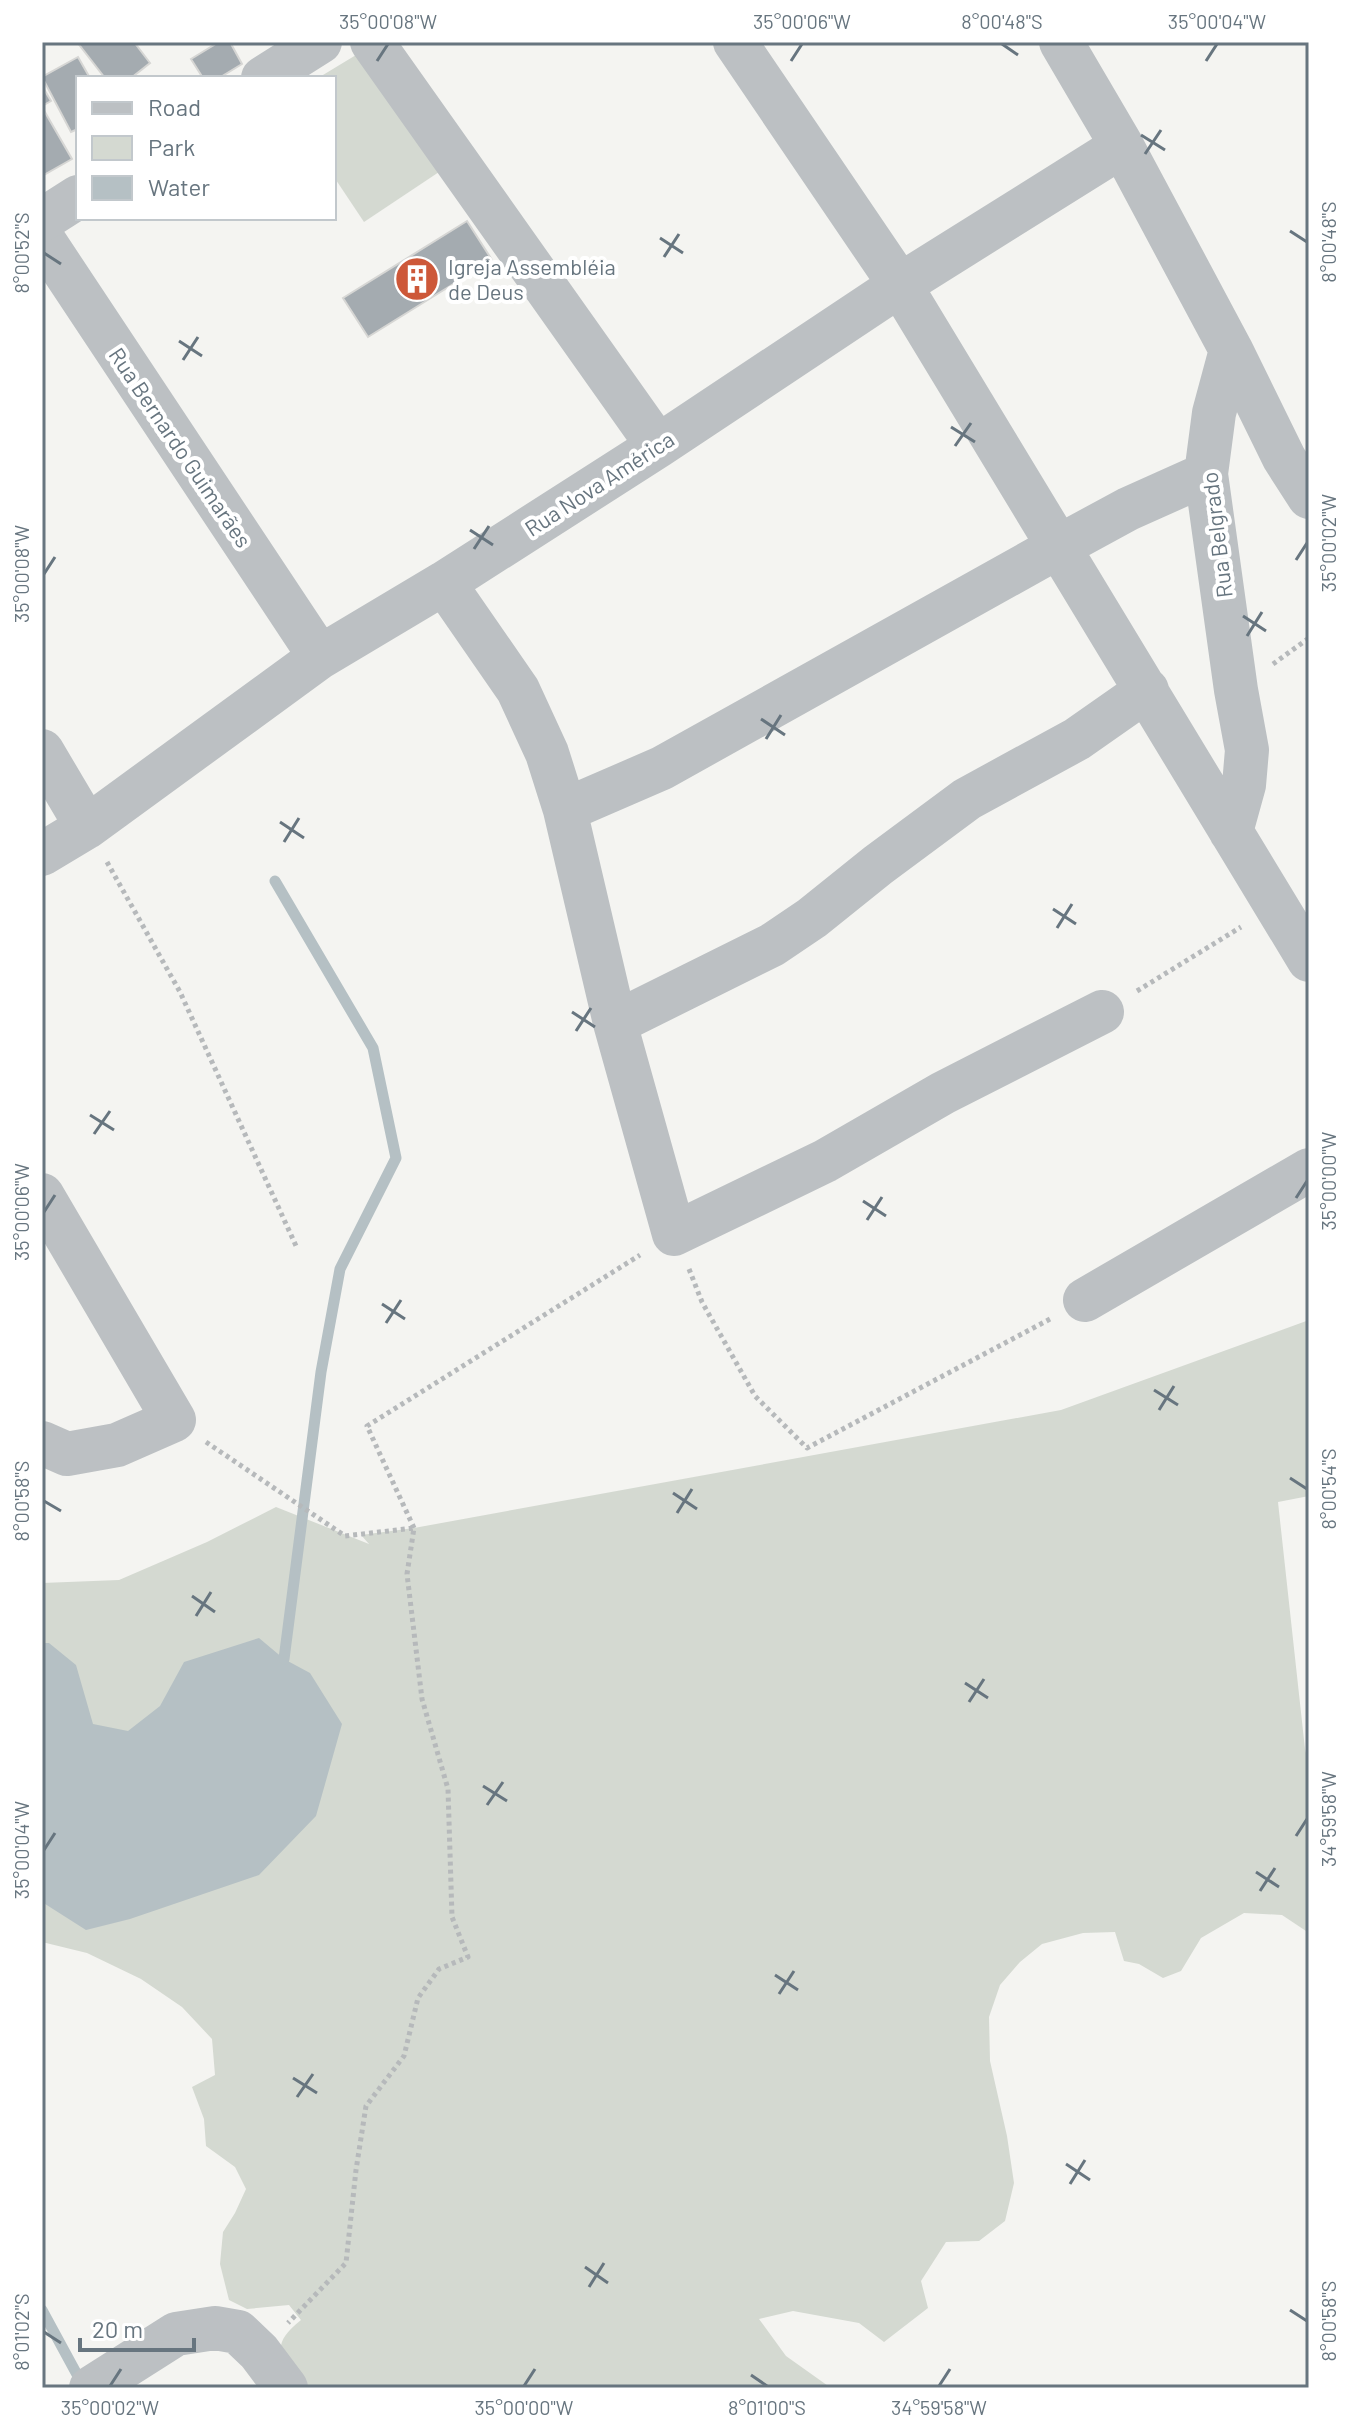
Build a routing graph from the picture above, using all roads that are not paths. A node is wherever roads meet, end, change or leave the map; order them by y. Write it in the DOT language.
graph roads {
  1 [pos="320,42"];
  2 [pos="372,42"];
  3 [pos="735,42"];
  4 [pos="1061,42"];
  5 [pos="266,76"];
  6 [pos="1122,146"];
  7 [pos="76,198"];
  8 [pos="42,220"];
  9 [pos="42,238"];
  10 [pos="900,285"];
  11 [pos="1231,350"];
  12 [pos="658,446"];
  13 [pos="1206,474"];
  14 [pos="1309,497"];
  15 [pos="1058,547"];
  16 [pos="444,583"];
  17 [pos="320,657"];
  18 [pos="1147,690"];
  19 [pos="42,751"];
  20 [pos="565,810"];
  21 [pos="87,827"];
  22 [pos="1231,832"];
  23 [pos="42,854"];
  24 [pos="1309,960"];
  25 [pos="1102,1012"];
  26 [pos="615,1023"];
  27 [pos="1309,1170"];
  28 [pos="42,1195"];
  29 [pos="1085,1300"];
  30 [pos="42,1443"];
  31 [pos="91,2388"];
  32 [pos="286,2388"];
  1 -- 5 [label="street"];
  2 -- 12 [label="street"];
  3 -- 10 [label="street"];
  4 -- 6 [label="street"];
  6 -- 10 [label="street, Rua Nova América"];
  6 -- 11 [label="street"];
  7 -- 8 [label="street"];
  9 -- 17 [label="street, Rua Bernardo Guimarães"];
  10 -- 12 [label="street, Rua Nova América"];
  10 -- 15 [label="street"];
  11 -- 13 [label="street, Rua Belgrado"];
  11 -- 14 [label="street"];
  12 -- 16 [label="street, Rua Nova América"];
  13 -- 15 [label="street"];
  13 -- 22 [label="street, Rua Belgrado"];
  15 -- 18 [label="street"];
  15 -- 20 [label="street"];
  16 -- 17 [label="street, Rua Nova América"];
  16 -- 20 [label="street"];
  17 -- 21 [label="street, Rua Nova América"];
  18 -- 22 [label="street"];
  18 -- 26 [label="street"];
  19 -- 21 [label="street"];
  20 -- 26 [label="street"];
  21 -- 23 [label="street, Rua Nova América"];
  22 -- 24 [label="street"];
  25 -- 26 [label="street"];
  27 -- 29 [label="street"];
  28 -- 30 [label="street"];
  31 -- 32 [label="street"];
}
